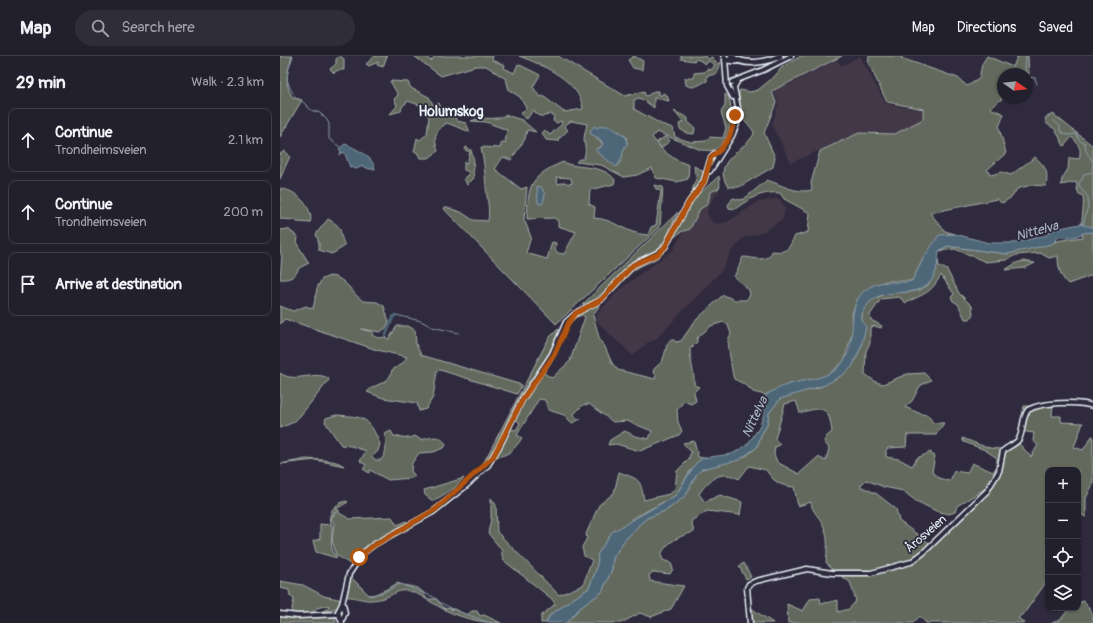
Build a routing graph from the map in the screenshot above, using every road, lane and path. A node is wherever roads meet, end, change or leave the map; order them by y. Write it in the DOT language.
graph roads {
  1 [pos="735,56"];
  2 [pos="780,56"];
  3 [pos="791,56"];
  4 [pos="727,58"];
  5 [pos="742,61"];
  6 [pos="731,85"];
  7 [pos="716,156"];
  8 [pos="710,160"];
  9 [pos="715,162"];
  10 [pos="697,192"];
  11 [pos="1093,406"];
  12 [pos="340,612"];
  13 [pos="280,614"];
  14 [pos="342,623"];
  15 [pos="750,623"];
  1 -- 5 [label="highway"];
  2 -- 5 [label="highway"];
  3 -- 6 [label="main road"];
  4 -- 5 [label="highway"];
  4 -- 6 [label="main road"];
  6 -- 7 [label="main road"];
  7 -- 8 [label="main road"];
  7 -- 9 [label="main road"];
  8 -- 9 [label="main road"];
  8 -- 10 [label="main road"];
  9 -- 10 [label="main road"];
  10 -- 12 [label="main road"];
  11 -- 15 [label="main road, Årosveien"];
  12 -- 13 [label="main road"];
  12 -- 14 [label="main road"];
}
